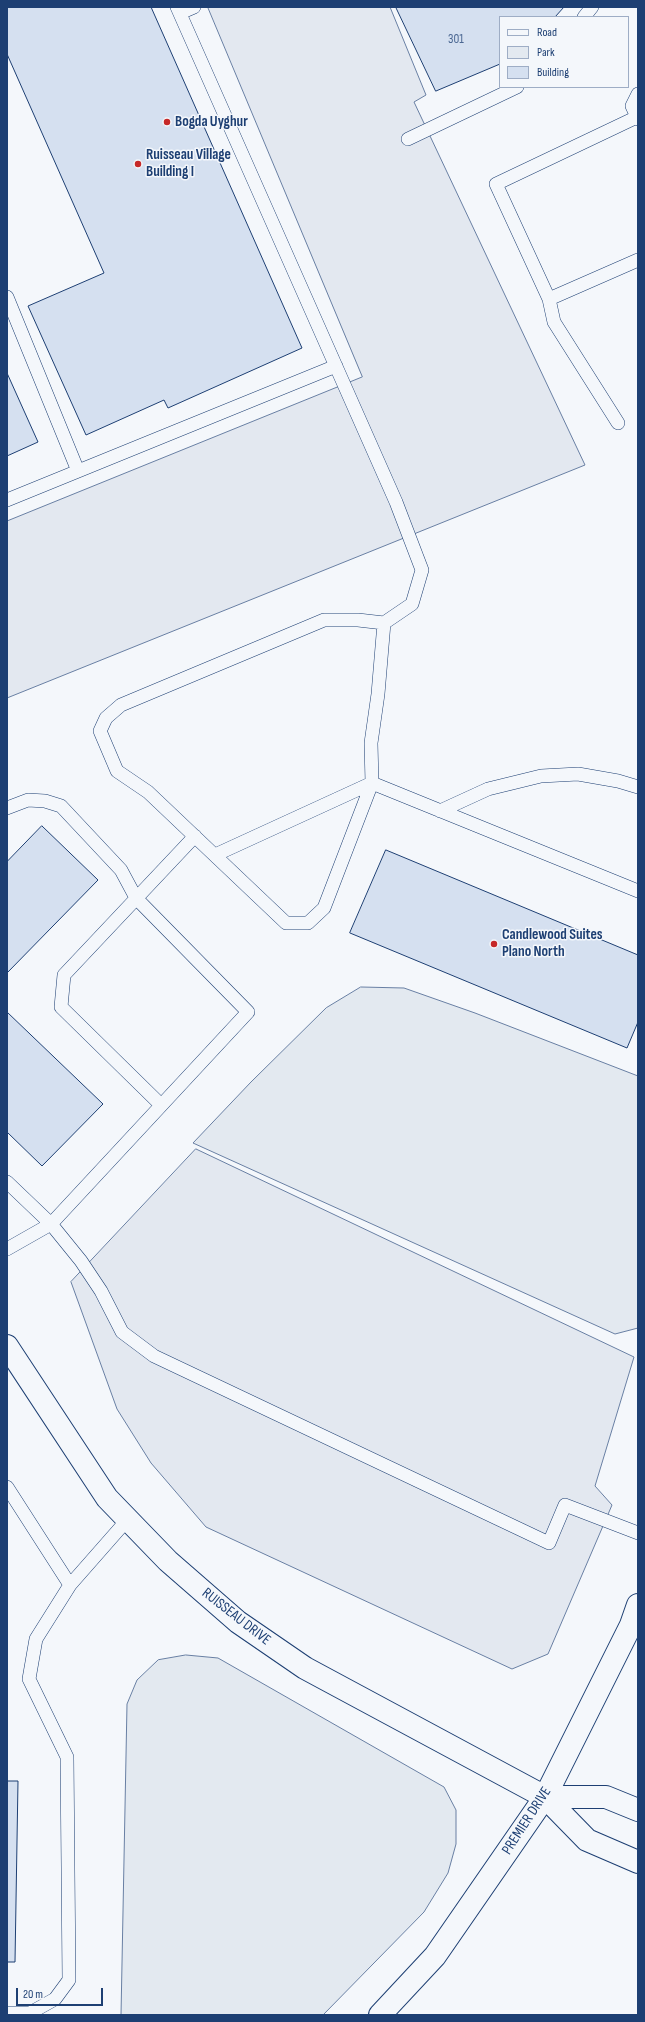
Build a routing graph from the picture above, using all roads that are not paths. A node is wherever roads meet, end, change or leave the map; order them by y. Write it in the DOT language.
graph roads {
  1 [pos="194,7"];
  2 [pos="592,7"];
  3 [pos="178,10"];
  4 [pos="585,16"];
  5 [pos="515,88"];
  6 [pos="638,94"];
  7 [pos="638,118"];
  8 [pos="408,139"];
  9 [pos="638,260"];
  10 [pos="7,298"];
  11 [pos="549,299"];
  12 [pos="336,366"];
  13 [pos="618,423"];
  14 [pos="78,471"];
  15 [pos="7,500"];
  16 [pos="384,623"];
  17 [pos="372,783"];
  18 [pos="638,787"];
  19 [pos="7,806"];
  20 [pos="440,811"];
  21 [pos="196,836"];
  22 [pos="215,855"];
  23 [pos="638,891"];
  24 [pos="136,898"];
  25 [pos="161,1105"];
  26 [pos="7,1182"];
  27 [pos="51,1224"];
  28 [pos="7,1249"];
  29 [pos="7,1346"];
  30 [pos="7,1489"];
  31 [pos="128,1519"];
  32 [pos="638,1533"];
  33 [pos="70,1585"];
  34 [pos="638,1605"];
  35 [pos="545,1797"];
  36 [pos="638,1810"];
  37 [pos="638,1862"];
  38 [pos="7,2013"];
  39 [pos="380,2015"];
  1 -- 3 [label="lane"];
  2 -- 4 [label="lane"];
  3 -- 12 [label="lane"];
  5 -- 8 [label="lane"];
  6 -- 7 [label="lane"];
  7 -- 11 [label="lane"];
  9 -- 11 [label="lane"];
  10 -- 14 [label="lane"];
  11 -- 13 [label="lane"];
  12 -- 14 [label="lane"];
  12 -- 16 [label="lane"];
  14 -- 15 [label="lane"];
  16 -- 17 [label="lane"];
  16 -- 21 [label="lane"];
  17 -- 20 [label="lane"];
  17 -- 22 [label="lane"];
  17 -- 22 [label="lane"];
  18 -- 20 [label="lane"];
  19 -- 24 [label="lane"];
  20 -- 23 [label="lane"];
  21 -- 22 [label="lane"];
  21 -- 24 [label="lane"];
  24 -- 25 [label="lane"];
  24 -- 25 [label="lane"];
  25 -- 27 [label="lane"];
  26 -- 27 [label="lane"];
  27 -- 28 [label="lane"];
  27 -- 32 [label="lane"];
  29 -- 31 [label="street, RUISSEAU DRIVE"];
  30 -- 33 [label="lane"];
  31 -- 33 [label="lane"];
  31 -- 35 [label="street, RUISSEAU DRIVE"];
  33 -- 38 [label="lane"];
  34 -- 35 [label="street, PREMIER DRIVE"];
  35 -- 36 [label="street, RUISSEAU DRIVE"];
  35 -- 37 [label="street, RUISSEAU DRIVE"];
  35 -- 39 [label="street, PREMIER DRIVE"];
}
